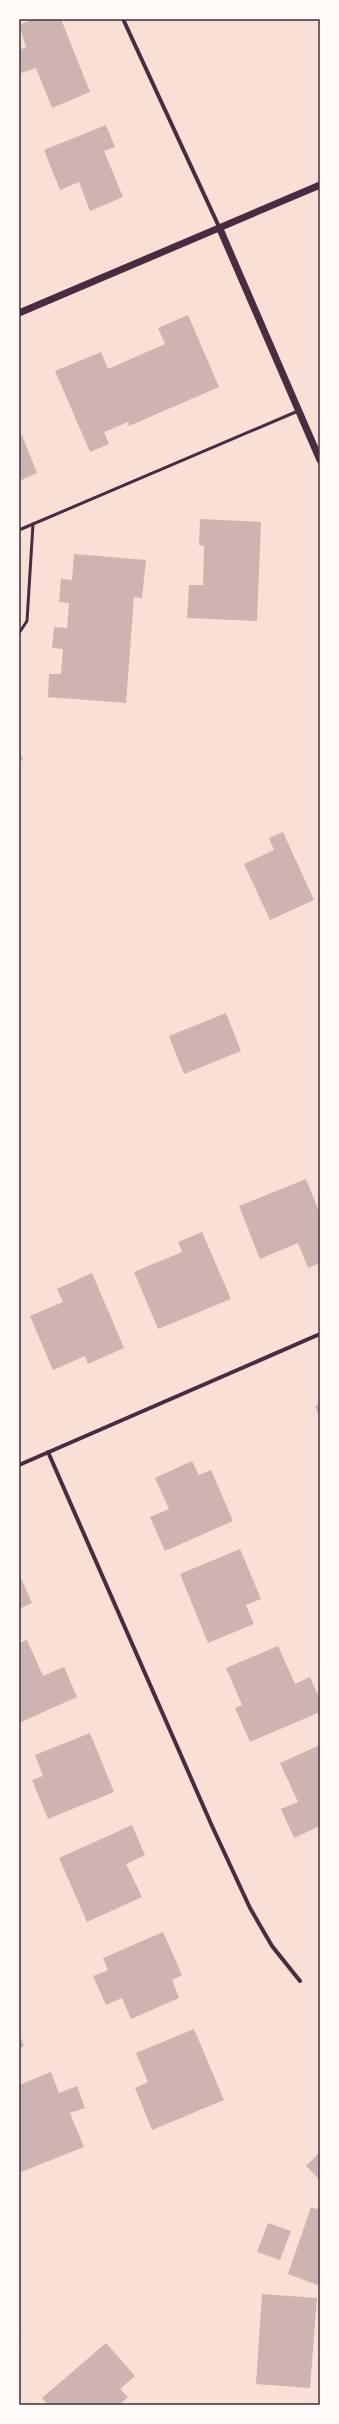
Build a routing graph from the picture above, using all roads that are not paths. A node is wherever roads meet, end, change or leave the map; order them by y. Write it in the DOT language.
graph roads {
  1 [pos="123,19"];
  2 [pos="320,185"];
  3 [pos="220,229"];
  4 [pos="19,313"];
  5 [pos="298,411"];
  6 [pos="320,460"];
  7 [pos="33,524"];
  8 [pos="19,530"];
  9 [pos="19,633"];
  10 [pos="320,1334"];
  11 [pos="48,1452"];
  12 [pos="19,1464"];
  13 [pos="300,1982"];
  1 -- 3 [label="street"];
  2 -- 3 [label="street"];
  3 -- 4 [label="street"];
  3 -- 5 [label="street"];
  5 -- 6 [label="street"];
  5 -- 7 [label="lane"];
  7 -- 8 [label="lane"];
  7 -- 9 [label="lane"];
  10 -- 11 [label="street"];
  11 -- 12 [label="street"];
  11 -- 13 [label="street"];
}
